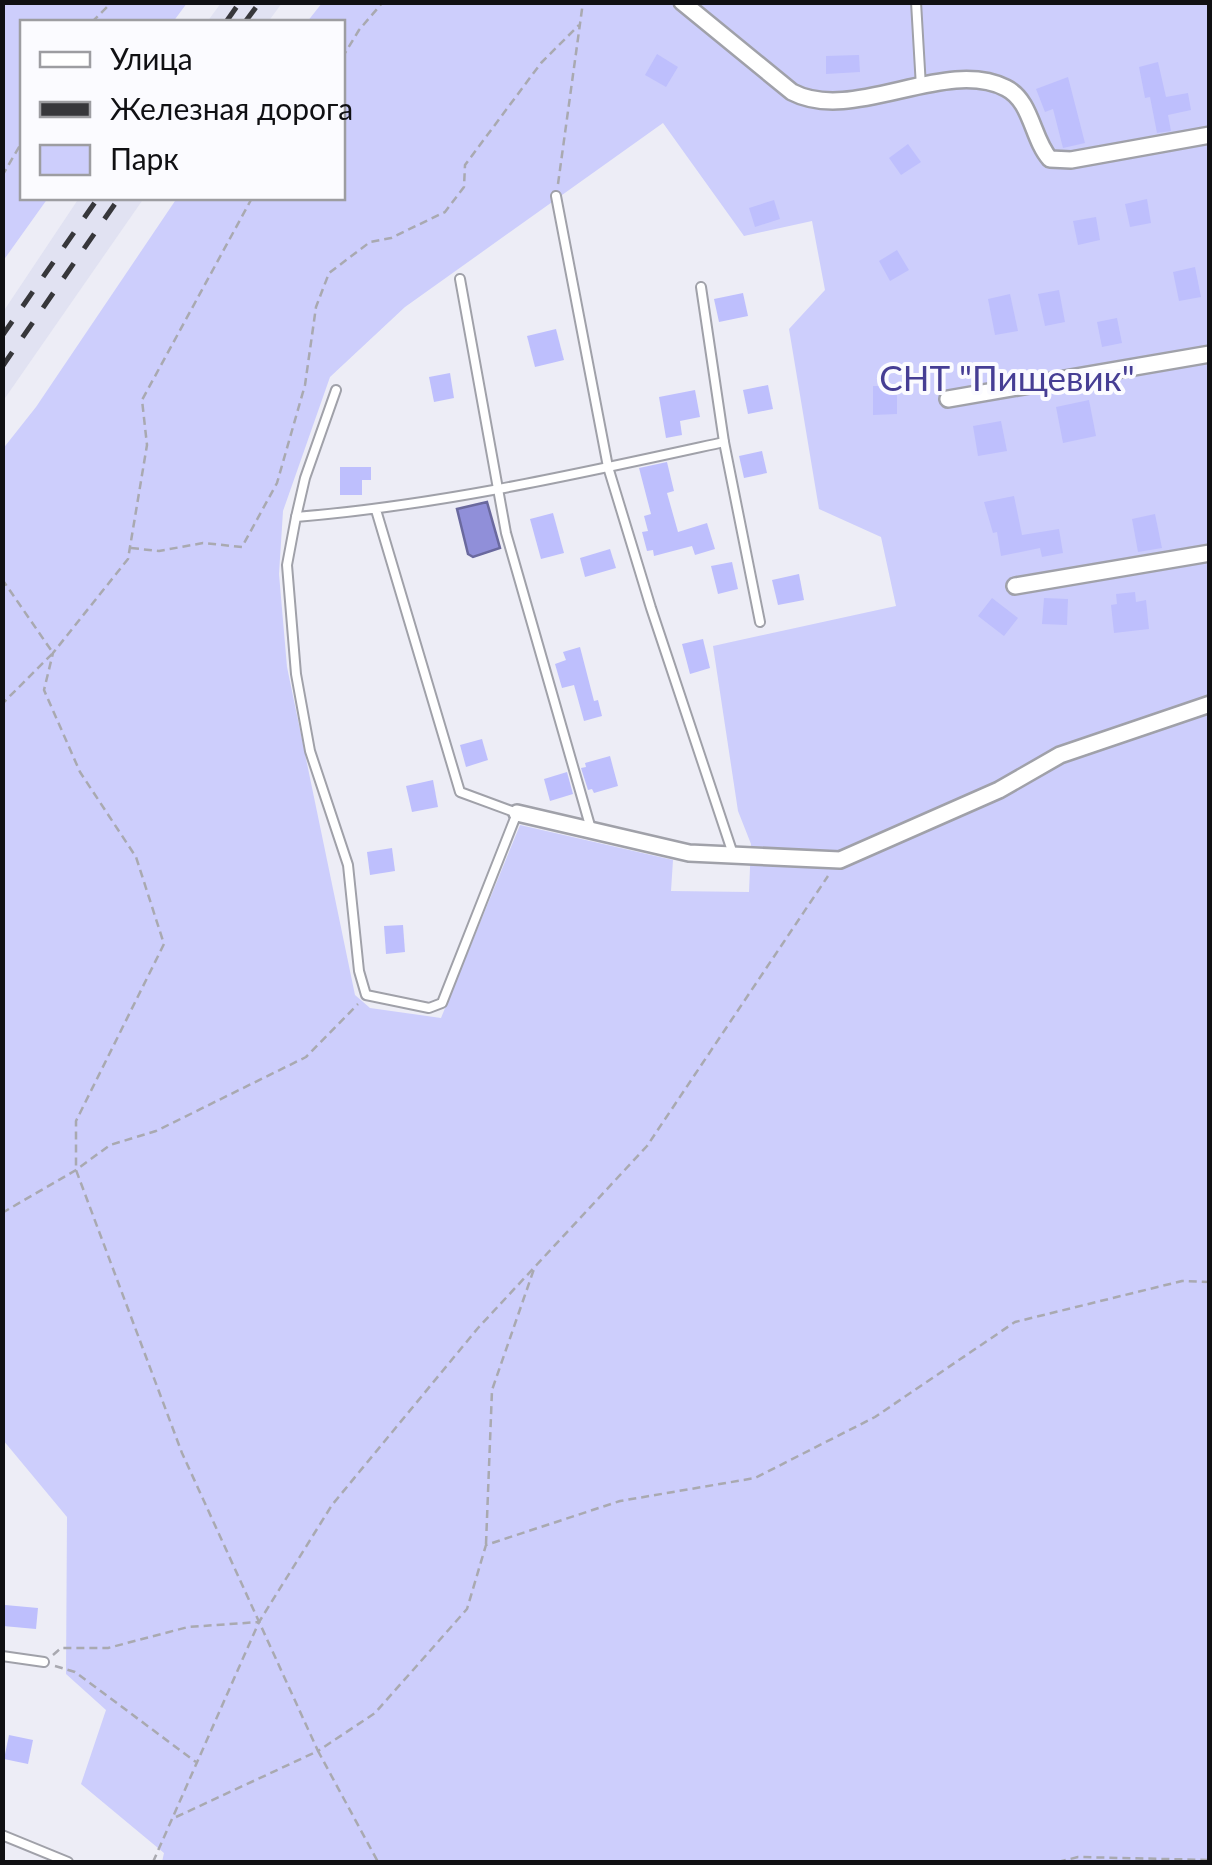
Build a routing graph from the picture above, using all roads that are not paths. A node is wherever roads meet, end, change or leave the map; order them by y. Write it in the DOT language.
graph roads {
  1 [pos="682,2"];
  2 [pos="916,2"];
  3 [pos="921,87"];
  4 [pos="1210,135"];
  5 [pos="556,196"];
  6 [pos="460,279"];
  7 [pos="701,287"];
  8 [pos="1210,354"];
  9 [pos="336,390"];
  10 [pos="948,399"];
  11 [pos="724,442"];
  12 [pos="608,467"];
  13 [pos="497,489"];
  14 [pos="376,510"];
  15 [pos="296,517"];
  16 [pos="1210,553"];
  17 [pos="1015,586"];
  18 [pos="760,622"];
  19 [pos="1210,704"];
  20 [pos="517,814"];
  21 [pos="592,829"];
  22 [pos="733,854"];
  23 [pos="2,1656"];
  24 [pos="44,1662"];
  25 [pos="2,1835"];
  26 [pos="68,1862"];
  1 -- 3 [label="street"];
  2 -- 3 [label="lane"];
  3 -- 4 [label="street"];
  5 -- 12 [label="lane"];
  6 -- 13 [label="lane"];
  7 -- 11 [label="lane"];
  8 -- 10 [label="street"];
  9 -- 15 [label="lane"];
  11 -- 12 [label="lane"];
  11 -- 18 [label="lane"];
  12 -- 13 [label="lane"];
  12 -- 22 [label="lane"];
  13 -- 14 [label="lane"];
  13 -- 21 [label="lane"];
  14 -- 15 [label="lane"];
  14 -- 20 [label="lane"];
  15 -- 20 [label="lane"];
  16 -- 17 [label="street"];
  19 -- 22 [label="street"];
  20 -- 21 [label="street"];
  21 -- 22 [label="street"];
  23 -- 24 [label="lane"];
  25 -- 26 [label="lane"];
}
